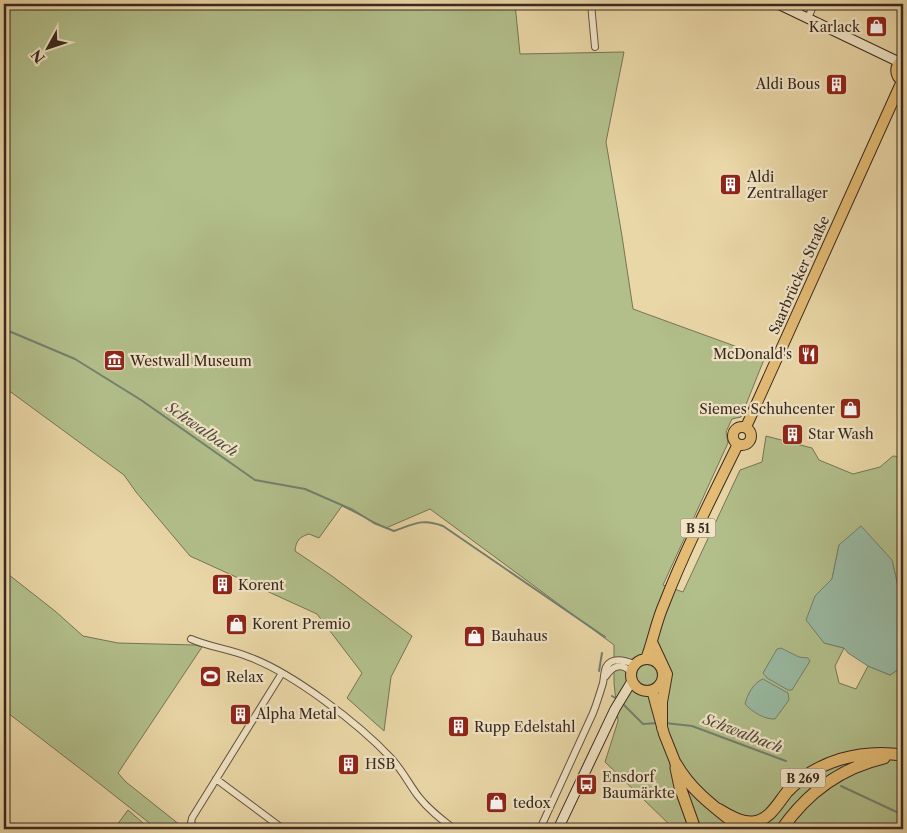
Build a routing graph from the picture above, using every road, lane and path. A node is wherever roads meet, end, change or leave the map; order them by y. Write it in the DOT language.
graph roads {
  1 [pos="592,4"];
  2 [pos="778,4"];
  3 [pos="814,4"];
  4 [pos="808,18"];
  5 [pos="595,47"];
  6 [pos="901,61"];
  7 [pos="903,81"];
  8 [pos="190,639"];
  9 [pos="653,642"];
  10 [pos="650,660"];
  11 [pos="282,673"];
  12 [pos="634,676"];
  13 [pos="652,690"];
  14 [pos="661,716"];
  15 [pos="903,755"];
  16 [pos="676,764"];
  17 [pos="216,779"];
  18 [pos="718,810"];
  19 [pos="451,828"];
  20 [pos="196,829"];
  21 [pos="283,829"];
  22 [pos="540,829"];
  23 [pos="558,829"];
  24 [pos="696,829"];
  25 [pos="742,829"];
  26 [pos="782,829"];
  1 -- 5 [label="street"];
  2 -- 4 [label="main road"];
  3 -- 4 [label="street"];
  4 -- 6 [label="main road"];
  6 -- 7 [label="main road"];
  7 -- 9 [label="main road, Saarbrücker Straße / B 51"];
  8 -- 11 [label="street"];
  9 -- 10 [label="main road, B 51"];
  9 -- 14 [label="main road"];
  10 -- 12 [label="main road"];
  10 -- 13 [label="main road, B 51"];
  11 -- 17 [label="street"];
  11 -- 19 [label="street"];
  12 -- 13 [label="main road"];
  12 -- 22 [label="street"];
  12 -- 23 [label="main road"];
  13 -- 14 [label="main road"];
  14 -- 16 [label="main road"];
  15 -- 18 [label="highway, B 269"];
  15 -- 26 [label="highway, B 269"];
  16 -- 18 [label="highway"];
  16 -- 24 [label="highway"];
  17 -- 20 [label="street"];
  17 -- 21 [label="street"];
  18 -- 25 [label="highway"];
}
